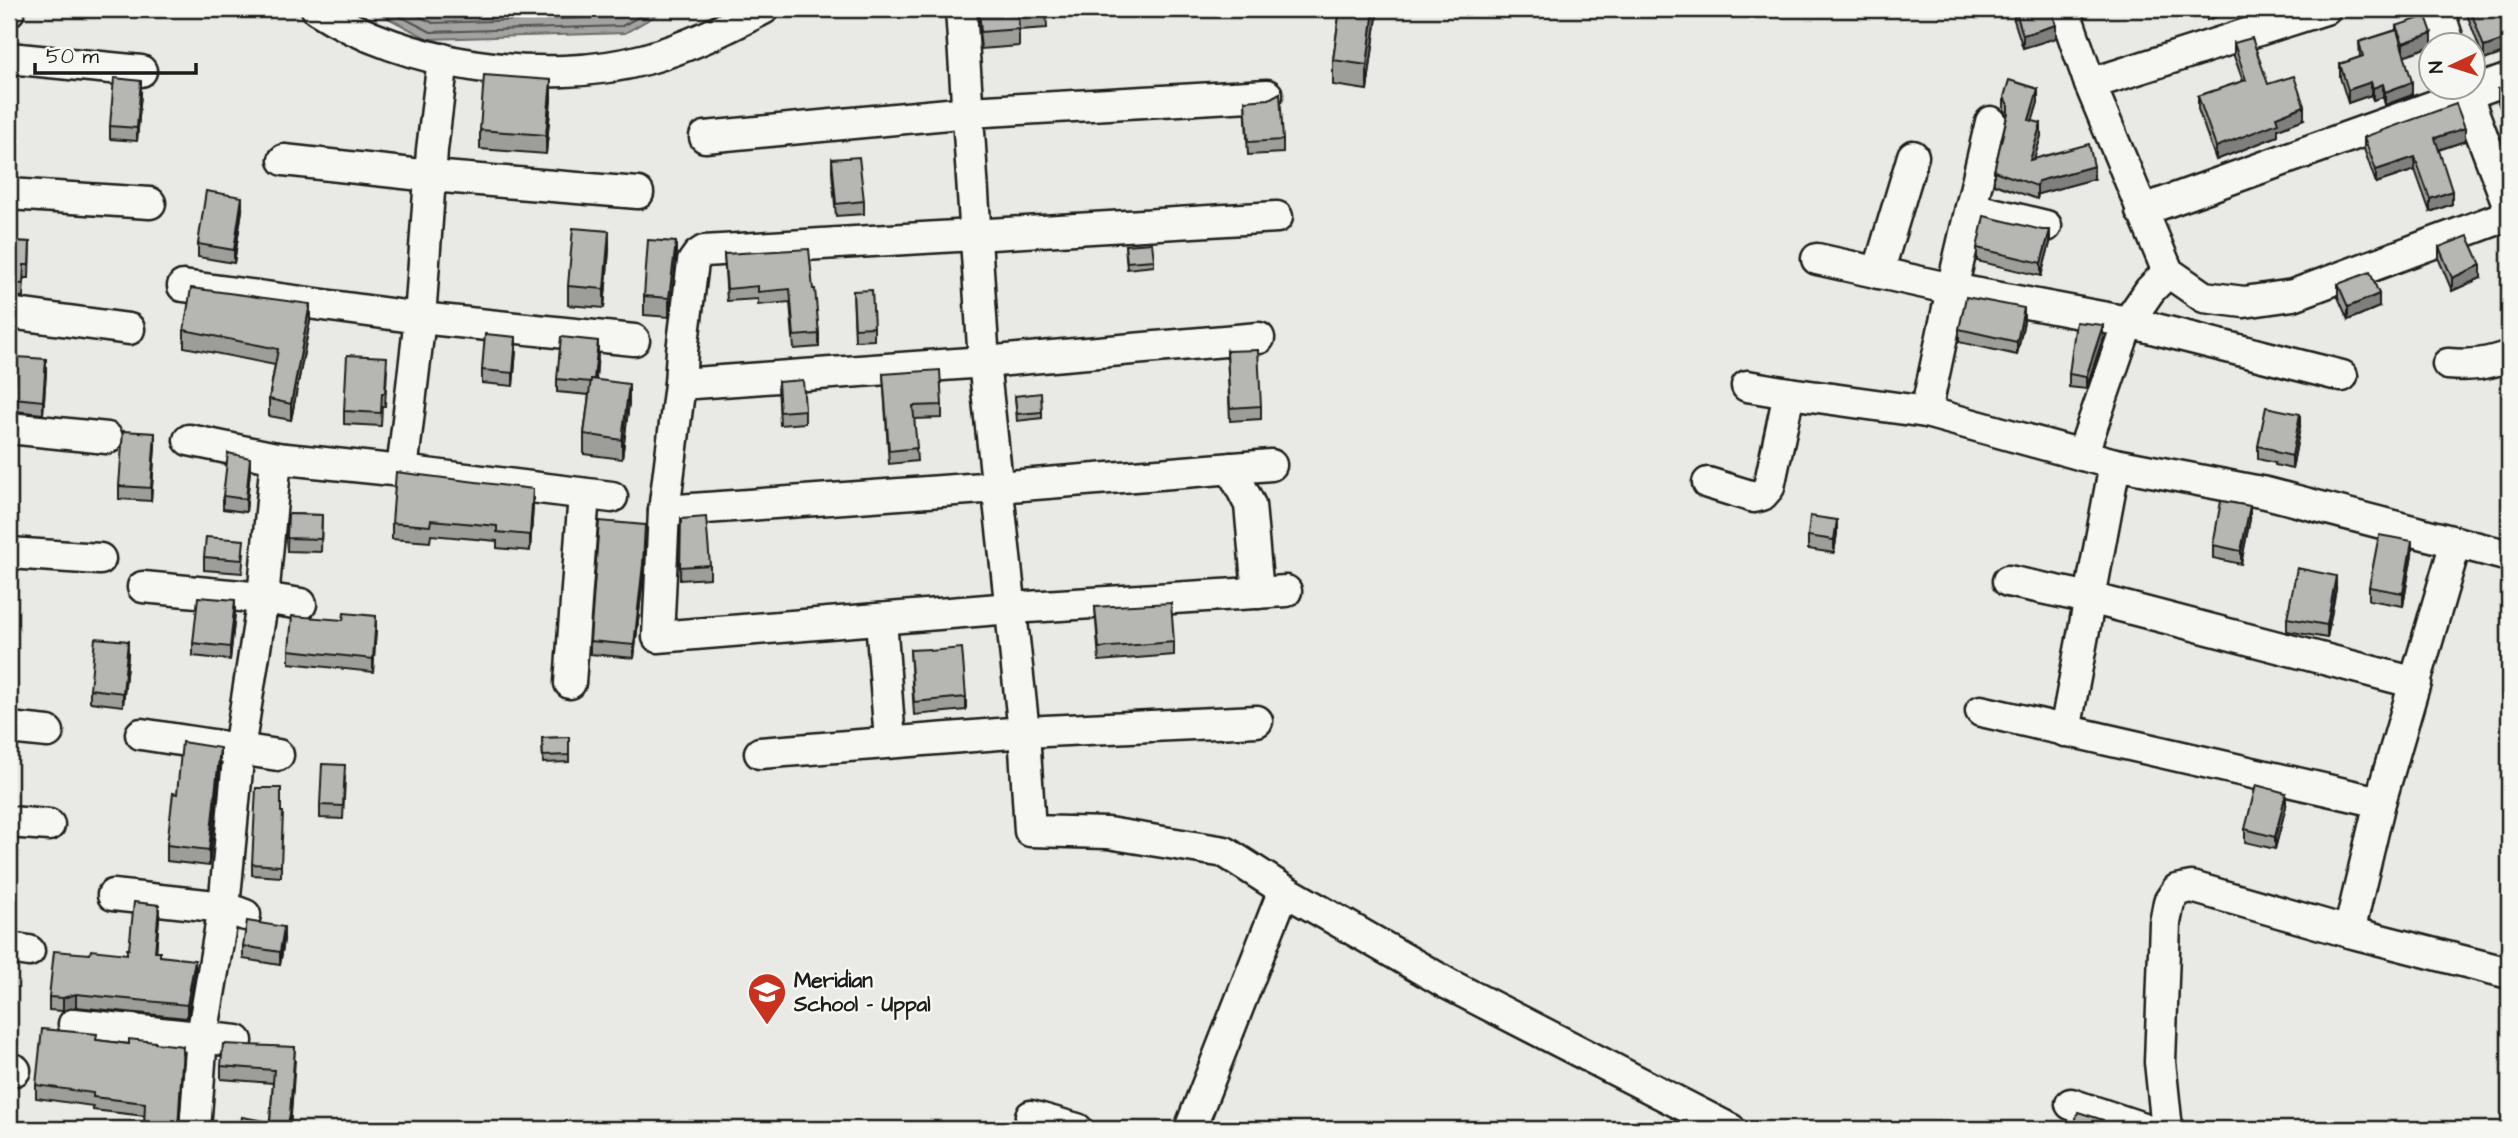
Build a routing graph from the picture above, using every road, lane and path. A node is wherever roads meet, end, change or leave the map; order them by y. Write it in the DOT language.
graph roads {
  1 [pos="317,9"];
  2 [pos="763,9"];
  3 [pos="961,9"];
  4 [pos="2064,9"];
  5 [pos="2325,9"];
  6 [pos="2438,9"];
  7 [pos="2445,32"];
  8 [pos="9,58"];
  9 [pos="443,59"];
  10 [pos="141,71"];
  11 [pos="2509,79"];
  12 [pos="2090,84"];
  13 [pos="2486,85"];
  14 [pos="1267,95"];
  15 [pos="2435,102"];
  16 [pos="2469,102"];
  17 [pos="969,112"];
  18 [pos="1991,122"];
  19 [pos="705,137"];
  20 [pos="1913,156"];
  21 [pos="284,160"];
  22 [pos="431,176"];
  23 [pos="638,193"];
  24 [pos="9,194"];
  25 [pos="150,202"];
  26 [pos="2509,207"];
  27 [pos="1971,208"];
  28 [pos="2141,211"];
  29 [pos="2509,215"];
  30 [pos="1277,217"];
  31 [pos="2046,226"];
  32 [pos="976,235"];
  33 [pos="1817,259"];
  34 [pos="2168,272"];
  35 [pos="1878,273"];
  36 [pos="183,286"];
  37 [pos="1952,289"];
  38 [pos="9,313"];
  39 [pos="420,318"];
  40 [pos="2128,322"];
  41 [pos="129,329"];
  42 [pos="1259,338"];
  43 [pos="634,340"];
  44 [pos="2509,356"];
  45 [pos="984,362"];
  46 [pos="2448,364"];
  47 [pos="2342,376"];
  48 [pos="680,384"];
  49 [pos="1747,386"];
  50 [pos="1789,393"];
  51 [pos="1926,412"];
  52 [pos="9,428"];
  53 [pos="107,438"];
  54 [pos="189,440"];
  55 [pos="2081,456"];
  56 [pos="276,458"];
  57 [pos="2115,464"];
  58 [pos="1271,465"];
  59 [pos="1231,468"];
  60 [pos="402,471"];
  61 [pos="1708,483"];
  62 [pos="997,487"];
  63 [pos="664,510"];
  64 [pos="2456,542"];
  65 [pos="9,553"];
  66 [pos="2509,556"];
  67 [pos="100,559"];
  68 [pos="2008,581"];
  69 [pos="144,587"];
  70 [pos="263,598"];
  71 [pos="2090,598"];
  72 [pos="301,604"];
  73 [pos="1011,608"];
  74 [pos="881,619"];
  75 [pos="570,683"];
  76 [pos="2416,683"];
  77 [pos="1981,711"];
  78 [pos="1257,721"];
  79 [pos="9,729"];
  80 [pos="2065,731"];
  81 [pos="1024,732"];
  82 [pos="48,733"];
  83 [pos="141,734"];
  84 [pos="890,742"];
  85 [pos="239,749"];
  86 [pos="760,752"];
  87 [pos="278,755"];
  88 [pos="2380,802"];
  89 [pos="9,822"];
  90 [pos="49,825"];
  91 [pos="1283,890"];
  92 [pos="113,895"];
  93 [pos="234,911"];
  94 [pos="2349,932"];
  95 [pos="2509,973"];
  96 [pos="74,1024"];
  97 [pos="202,1036"];
  98 [pos="237,1041"];
  99 [pos="2071,1104"];
  100 [pos="1031,1116"];
  101 [pos="195,1129"];
  102 [pos="1077,1129"];
  103 [pos="1190,1129"];
  104 [pos="1730,1129"];
  105 [pos="2146,1129"];
  106 [pos="2167,1129"];
  1 -- 9 [label="street"];
  2 -- 9 [label="street"];
  3 -- 17 [label="street"];
  4 -- 12 [label="street"];
  5 -- 12 [label="street"];
  6 -- 7 [label="street"];
  8 -- 10 [label="street"];
  9 -- 22 [label="street"];
  11 -- 13 [label="street"];
  12 -- 28 [label="street"];
  14 -- 17 [label="street"];
  15 -- 28 [label="street"];
  16 -- 26 [label="street"];
  17 -- 19 [label="street"];
  17 -- 32 [label="street"];
  18 -- 27 [label="street"];
  20 -- 35 [label="street"];
  21 -- 22 [label="street"];
  22 -- 23 [label="street"];
  22 -- 39 [label="street"];
  24 -- 25 [label="street"];
  27 -- 31 [label="street"];
  27 -- 37 [label="street"];
  28 -- 34 [label="street"];
  29 -- 34 [label="street"];
  30 -- 32 [label="street"];
  32 -- 45 [label="street"];
  32 -- 48 [label="street"];
  33 -- 35 [label="street"];
  34 -- 40 [label="street"];
  35 -- 37 [label="street"];
  36 -- 39 [label="street"];
  37 -- 40 [label="street"];
  37 -- 51 [label="street"];
  38 -- 41 [label="street"];
  39 -- 43 [label="street"];
  39 -- 60 [label="street"];
  40 -- 47 [label="street"];
  40 -- 55 [label="street"];
  42 -- 45 [label="street"];
  44 -- 46 [label="street"];
  45 -- 48 [label="street"];
  45 -- 62 [label="street"];
  48 -- 63 [label="street"];
  49 -- 50 [label="street"];
  50 -- 51 [label="street"];
  50 -- 61 [label="street"];
  51 -- 55 [label="street"];
  52 -- 53 [label="street"];
  54 -- 56 [label="street"];
  55 -- 57 [label="street"];
  56 -- 60 [label="street"];
  56 -- 70 [label="street"];
  57 -- 64 [label="street"];
  57 -- 71 [label="street"];
  58 -- 59 [label="street"];
  59 -- 62 [label="street"];
  59 -- 73 [label="street"];
  60 -- 75 [label="street"];
  62 -- 63 [label="street"];
  62 -- 73 [label="street"];
  63 -- 74 [label="street"];
  64 -- 66 [label="street"];
  64 -- 76 [label="street"];
  65 -- 67 [label="street"];
  68 -- 71 [label="street"];
  69 -- 70 [label="street"];
  70 -- 72 [label="street"];
  70 -- 85 [label="street"];
  71 -- 76 [label="street"];
  71 -- 80 [label="street"];
  73 -- 74 [label="street"];
  73 -- 81 [label="street"];
  74 -- 84 [label="street"];
  76 -- 88 [label="street"];
  77 -- 80 [label="street"];
  78 -- 81 [label="street"];
  79 -- 82 [label="street"];
  80 -- 88 [label="street"];
  81 -- 84 [label="street"];
  81 -- 91 [label="street"];
  83 -- 85 [label="street"];
  84 -- 86 [label="street"];
  85 -- 87 [label="street"];
  85 -- 93 [label="street"];
  88 -- 94 [label="street"];
  89 -- 90 [label="street"];
  91 -- 103 [label="street"];
  91 -- 104 [label="street"];
  92 -- 93 [label="street"];
  93 -- 97 [label="street"];
  94 -- 95 [label="street"];
  94 -- 106 [label="street"];
  96 -- 97 [label="street"];
  97 -- 98 [label="street"];
  97 -- 101 [label="street"];
  99 -- 105 [label="street"];
  100 -- 102 [label="street"];
}
